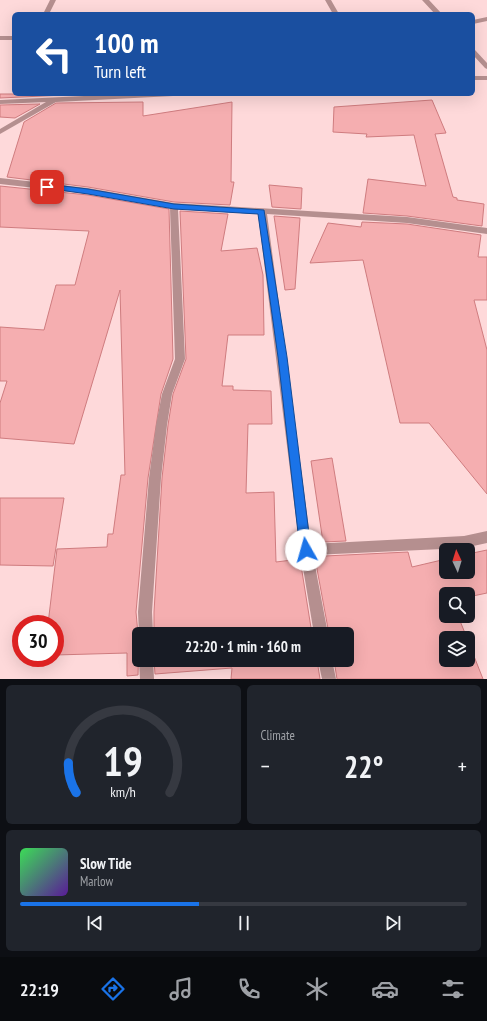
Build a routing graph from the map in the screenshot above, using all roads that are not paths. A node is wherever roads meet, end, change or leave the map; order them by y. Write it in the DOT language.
graph roads {
  1 [pos="53,0"];
  2 [pos="328,0"];
  3 [pos="425,0"];
  4 [pos="47,12"];
  5 [pos="335,12"];
  6 [pos="437,12"];
  7 [pos="487,19"];
  8 [pos="475,22"];
  9 [pos="0,38"];
  10 [pos="12,38"];
  11 [pos="475,53"];
  12 [pos="487,67"];
  13 [pos="475,78"];
  14 [pos="487,78"];
  15 [pos="133,96"];
  16 [pos="13,98"];
  17 [pos="53,100"];
  18 [pos="0,102"];
  19 [pos="0,132"];
  20 [pos="0,181"];
  21 [pos="174,206"];
  22 [pos="262,212"];
  23 [pos="487,231"];
  24 [pos="487,537"];
  25 [pos="306,550"];
  26 [pos="146,627"];
  27 [pos="320,627"];
  28 [pos="146,667"];
  29 [pos="327,667"];
  30 [pos="147,679"];
  31 [pos="329,679"];
  1 -- 4 [label="street"];
  2 -- 5 [label="street"];
  3 -- 6 [label="street"];
  7 -- 8 [label="street"];
  9 -- 10 [label="street"];
  11 -- 12 [label="street"];
  13 -- 14 [label="street"];
  15 -- 17 [label="street"];
  16 -- 17 [label="street"];
  16 -- 18 [label="street"];
  17 -- 19 [label="street"];
  20 -- 21 [label="street"];
  21 -- 22 [label="street"];
  21 -- 26 [label="street"];
  22 -- 23 [label="street"];
  22 -- 25 [label="street"];
  24 -- 25 [label="street"];
  25 -- 27 [label="street"];
  28 -- 30 [label="street"];
  29 -- 31 [label="street"];
}
